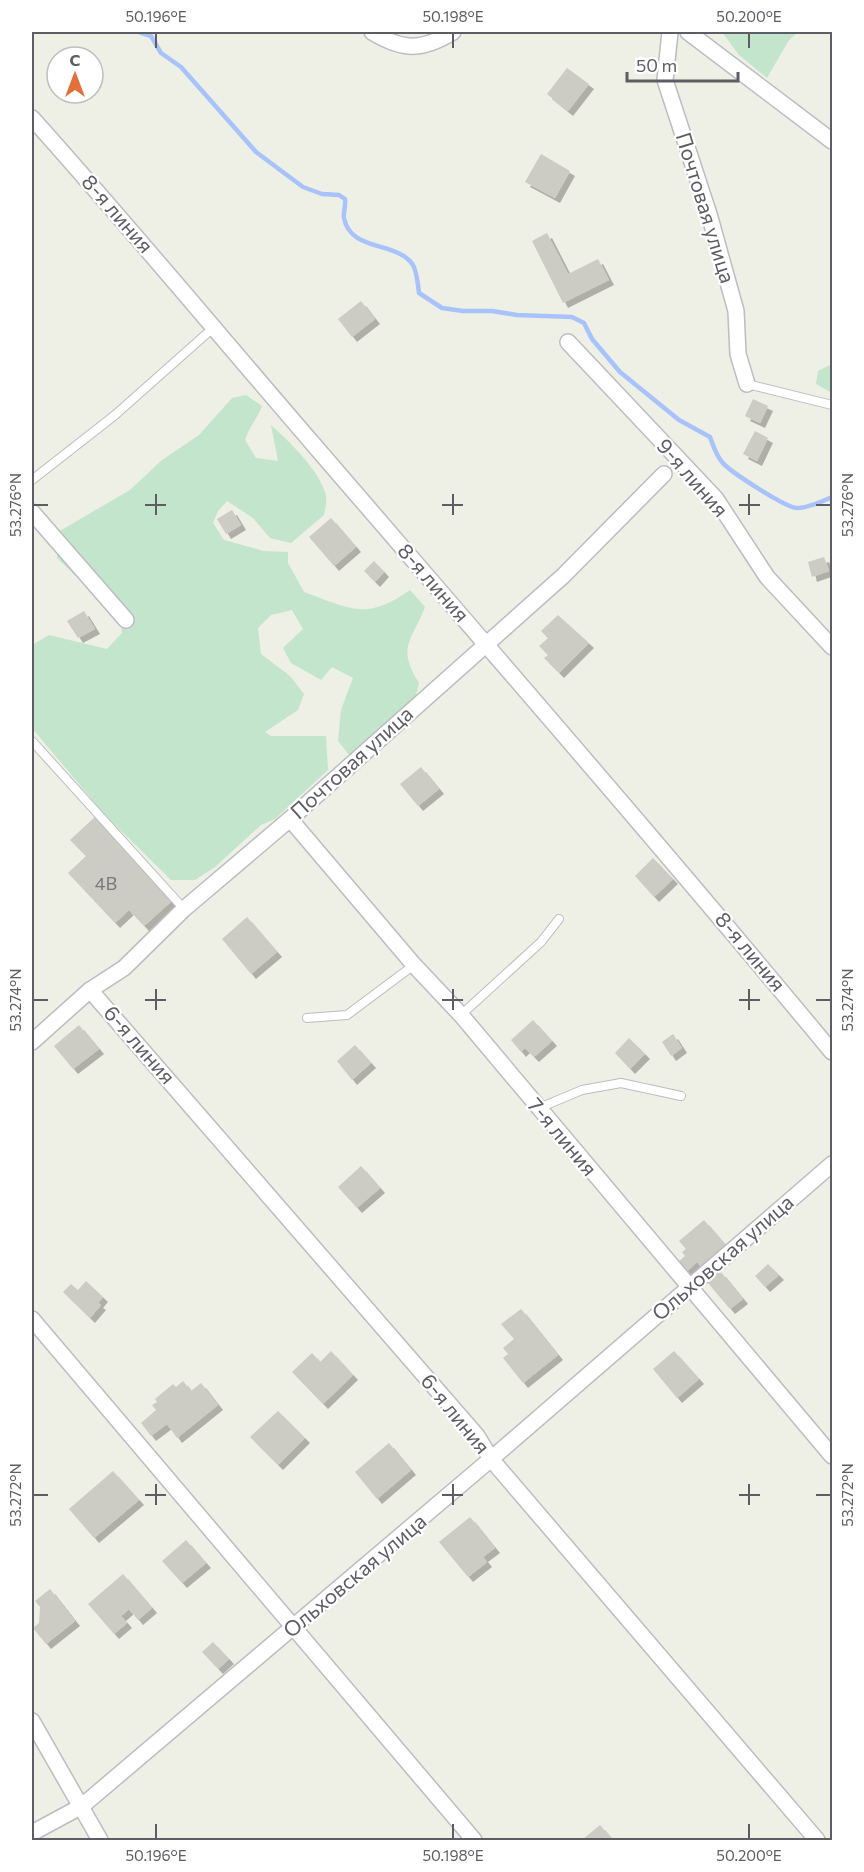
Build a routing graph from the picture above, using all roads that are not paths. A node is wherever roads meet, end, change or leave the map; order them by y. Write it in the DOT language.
graph roads {
  1 [pos="372,32"];
  2 [pos="453,32"];
  3 [pos="670,32"];
  4 [pos="688,32"];
  5 [pos="32,118"];
  6 [pos="832,141"];
  7 [pos="213,328"];
  8 [pos="568,342"];
  9 [pos="747,384"];
  10 [pos="832,405"];
  11 [pos="664,474"];
  12 [pos="32,480"];
  13 [pos="32,512"];
  14 [pos="126,620"];
  15 [pos="486,644"];
  16 [pos="832,647"];
  17 [pos="32,741"];
  18 [pos="290,819"];
  19 [pos="184,909"];
  20 [pos="559,919"];
  21 [pos="414,965"];
  22 [pos="90,990"];
  23 [pos="461,1015"];
  24 [pos="307,1018"];
  25 [pos="32,1042"];
  26 [pos="832,1052"];
  27 [pos="681,1096"];
  28 [pos="538,1108"];
  29 [pos="832,1164"];
  30 [pos="688,1287"];
  31 [pos="32,1319"];
  32 [pos="832,1456"];
  33 [pos="491,1459"];
  34 [pos="295,1627"];
  35 [pos="32,1721"];
  36 [pos="82,1806"];
  37 [pos="32,1833"];
  38 [pos="100,1840"];
  39 [pos="474,1840"];
  40 [pos="817,1840"];
  1 -- 2 [label="street"];
  3 -- 9 [label="street, Почтовая улица"];
  4 -- 6 [label="street"];
  5 -- 7 [label="street, 8-я линия"];
  7 -- 12 [label="lane"];
  7 -- 15 [label="street, 8-я линия"];
  8 -- 16 [label="street, 9-я линия"];
  9 -- 10 [label="lane"];
  11 -- 15 [label="street, Почтовая улица"];
  13 -- 14 [label="street"];
  15 -- 18 [label="street, Почтовая улица"];
  15 -- 26 [label="street, 8-я линия"];
  17 -- 19 [label="lane"];
  18 -- 19 [label="street, Почтовая улица"];
  18 -- 21 [label="street, 7-я линия"];
  19 -- 22 [label="street, Почтовая улица"];
  20 -- 23 [label="lane"];
  21 -- 23 [label="street, 7-я линия"];
  21 -- 24 [label="lane"];
  22 -- 25 [label="street, Почтовая улица"];
  22 -- 33 [label="street, 6-я линия"];
  23 -- 28 [label="street, 7-я линия"];
  27 -- 28 [label="lane"];
  28 -- 30 [label="street, 7-я линия"];
  29 -- 30 [label="street, Ольховская улица"];
  30 -- 32 [label="street, 7-я линия"];
  30 -- 33 [label="street, Ольховская улица"];
  31 -- 34 [label="street"];
  33 -- 34 [label="street, Ольховская улица"];
  33 -- 40 [label="street, 6-я линия"];
  34 -- 36 [label="street, Ольховская улица"];
  34 -- 39 [label="street"];
  35 -- 36 [label="street"];
  36 -- 37 [label="street, Ольховская улица"];
  36 -- 38 [label="street"];
}
